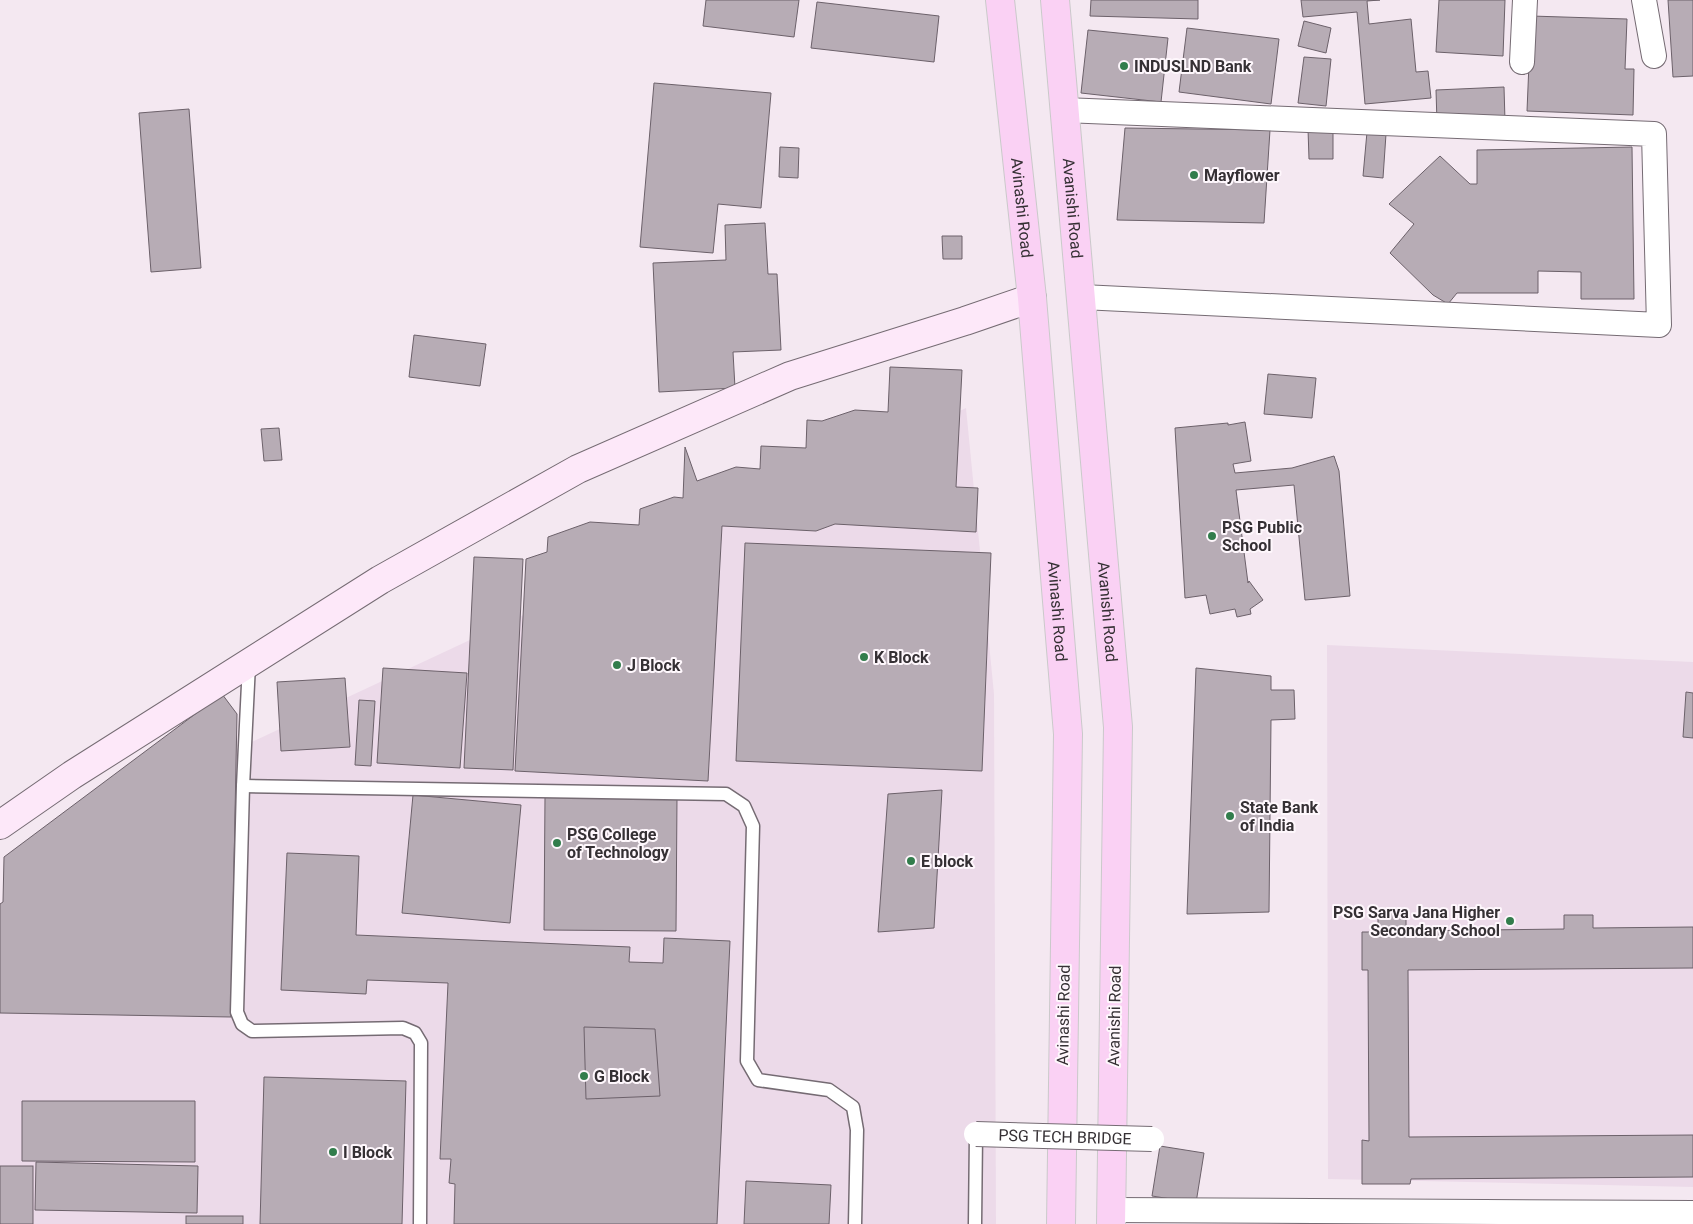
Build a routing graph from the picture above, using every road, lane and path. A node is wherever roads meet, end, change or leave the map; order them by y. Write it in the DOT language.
graph roads {
  1 [pos="1000,0"];
  2 [pos="1055,0"];
  3 [pos="1525,0"];
  4 [pos="1644,0"];
  5 [pos="1654,56"];
  6 [pos="1522,62"];
  7 [pos="1064,110"];
  8 [pos="1082,297"];
  9 [pos="1032,298"];
  10 [pos="250,662"];
  11 [pos="243,786"];
  12 [pos="0,825"];
  13 [pos="976,1134"];
  14 [pos="1152,1139"];
  15 [pos="1693,1213"];
  16 [pos="1111,1217"];
  17 [pos="420,1224"];
  18 [pos="855,1224"];
  19 [pos="975,1224"];
  20 [pos="1061,1224"];
  1 -- 9 [label="main road, Avinashi Road"];
  2 -- 7 [label="main road, Avanishi Road"];
  3 -- 6 [label="street"];
  4 -- 5 [label="street"];
  7 -- 8 [label="main road, Avanishi Road"];
  7 -- 8 [label="street"];
  8 -- 16 [label="main road, Avanishi Road"];
  9 -- 10 [label="street"];
  9 -- 20 [label="main road, Avinashi Road"];
  10 -- 11 [label="lane"];
  10 -- 12 [label="street"];
  11 -- 17 [label="lane"];
  11 -- 18 [label="lane"];
  13 -- 14 [label="street, PSG TECH BRIDGE, bridge"];
  13 -- 19 [label="lane"];
  15 -- 16 [label="street"];
}
